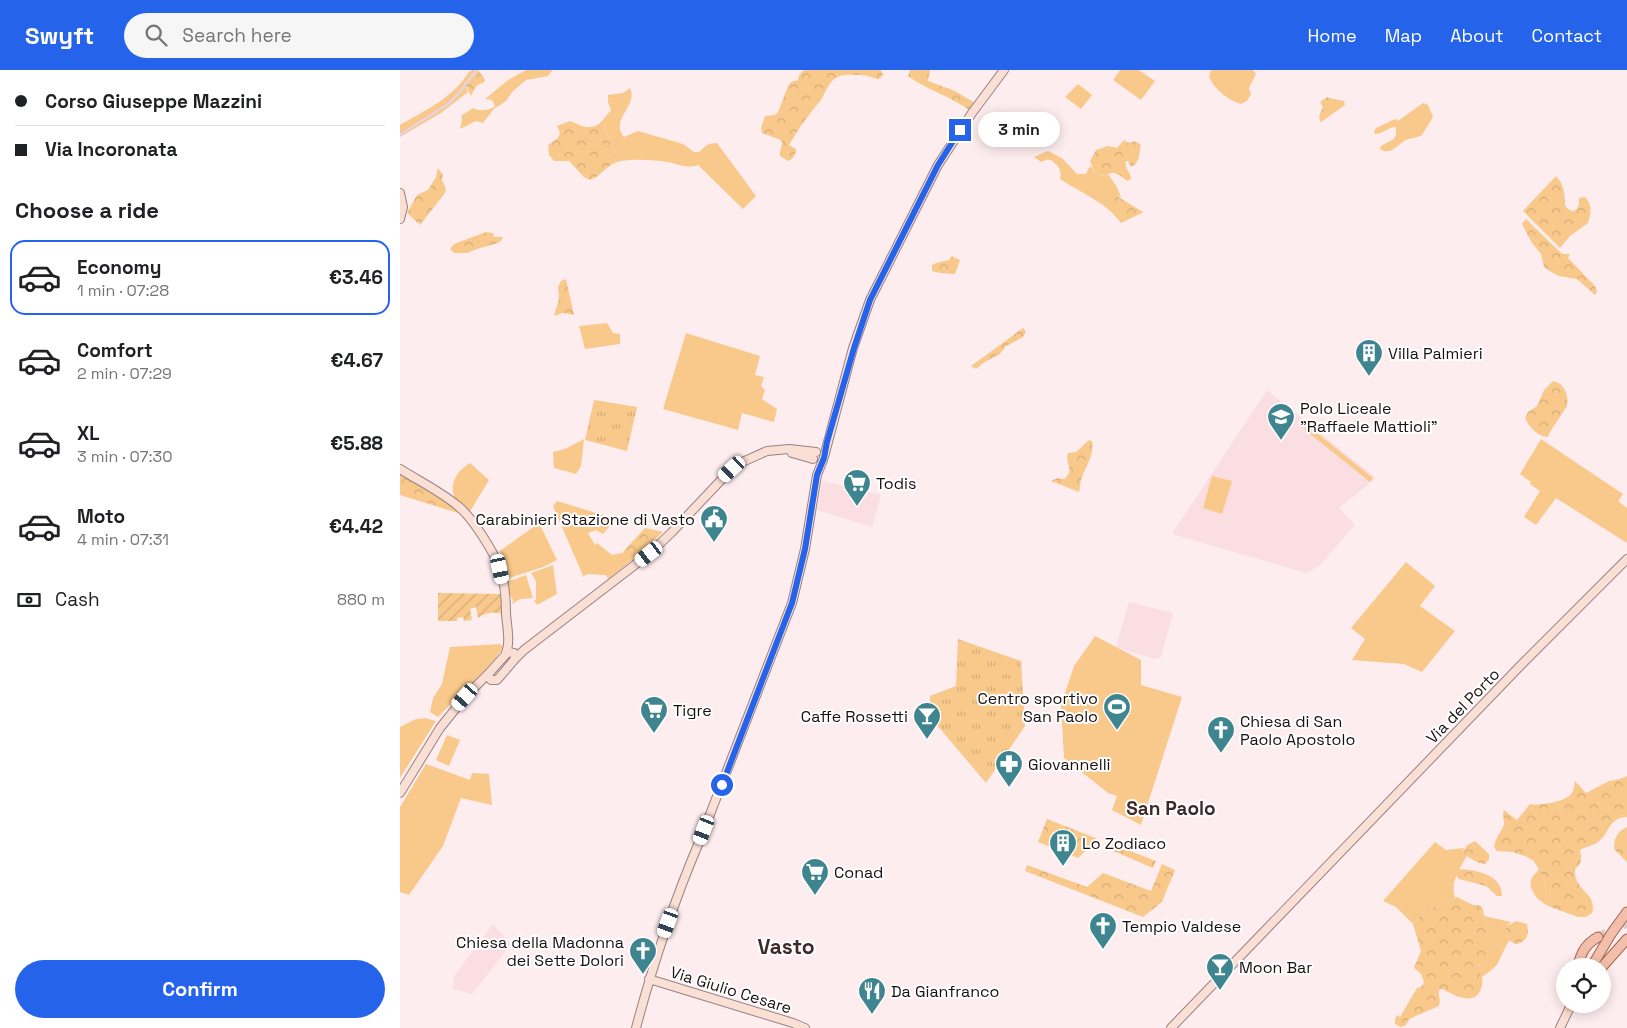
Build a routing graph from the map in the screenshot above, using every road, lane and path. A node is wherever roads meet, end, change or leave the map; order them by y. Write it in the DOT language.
graph roads {
  1 [pos="1004,70"];
  2 [pos="400,192"];
  3 [pos="400,219"];
  4 [pos="818,457"];
  5 [pos="400,469"];
  6 [pos="1627,558"];
  7 [pos="511,653"];
  8 [pos="400,793"];
  9 [pos="1627,912"];
  10 [pos="1598,937"];
  11 [pos="1627,939"];
  12 [pos="1580,958"];
  13 [pos="1597,958"];
  14 [pos="1610,958"];
  15 [pos="649,980"];
  16 [pos="1568,1013"];
  17 [pos="1569,1013"];
  18 [pos="636,1028"];
  19 [pos="805,1028"];
  20 [pos="1171,1028"];
  21 [pos="1560,1028"];
  22 [pos="1564,1028"];
  1 -- 4 [label="main road"];
  2 -- 3 [label="main road"];
  4 -- 7 [label="main road"];
  4 -- 15 [label="main road"];
  5 -- 7 [label="main road"];
  6 -- 20 [label="main road, Via del Porto"];
  7 -- 8 [label="main road"];
  9 -- 13 [label="main road"];
  10 -- 12 [label="main road"];
  11 -- 14 [label="main road"];
  15 -- 18 [label="main road"];
  15 -- 19 [label="main road, Via Giulio Cesare"];
  16 -- 21 [label="main road"];
  17 -- 22 [label="main road"];
}
